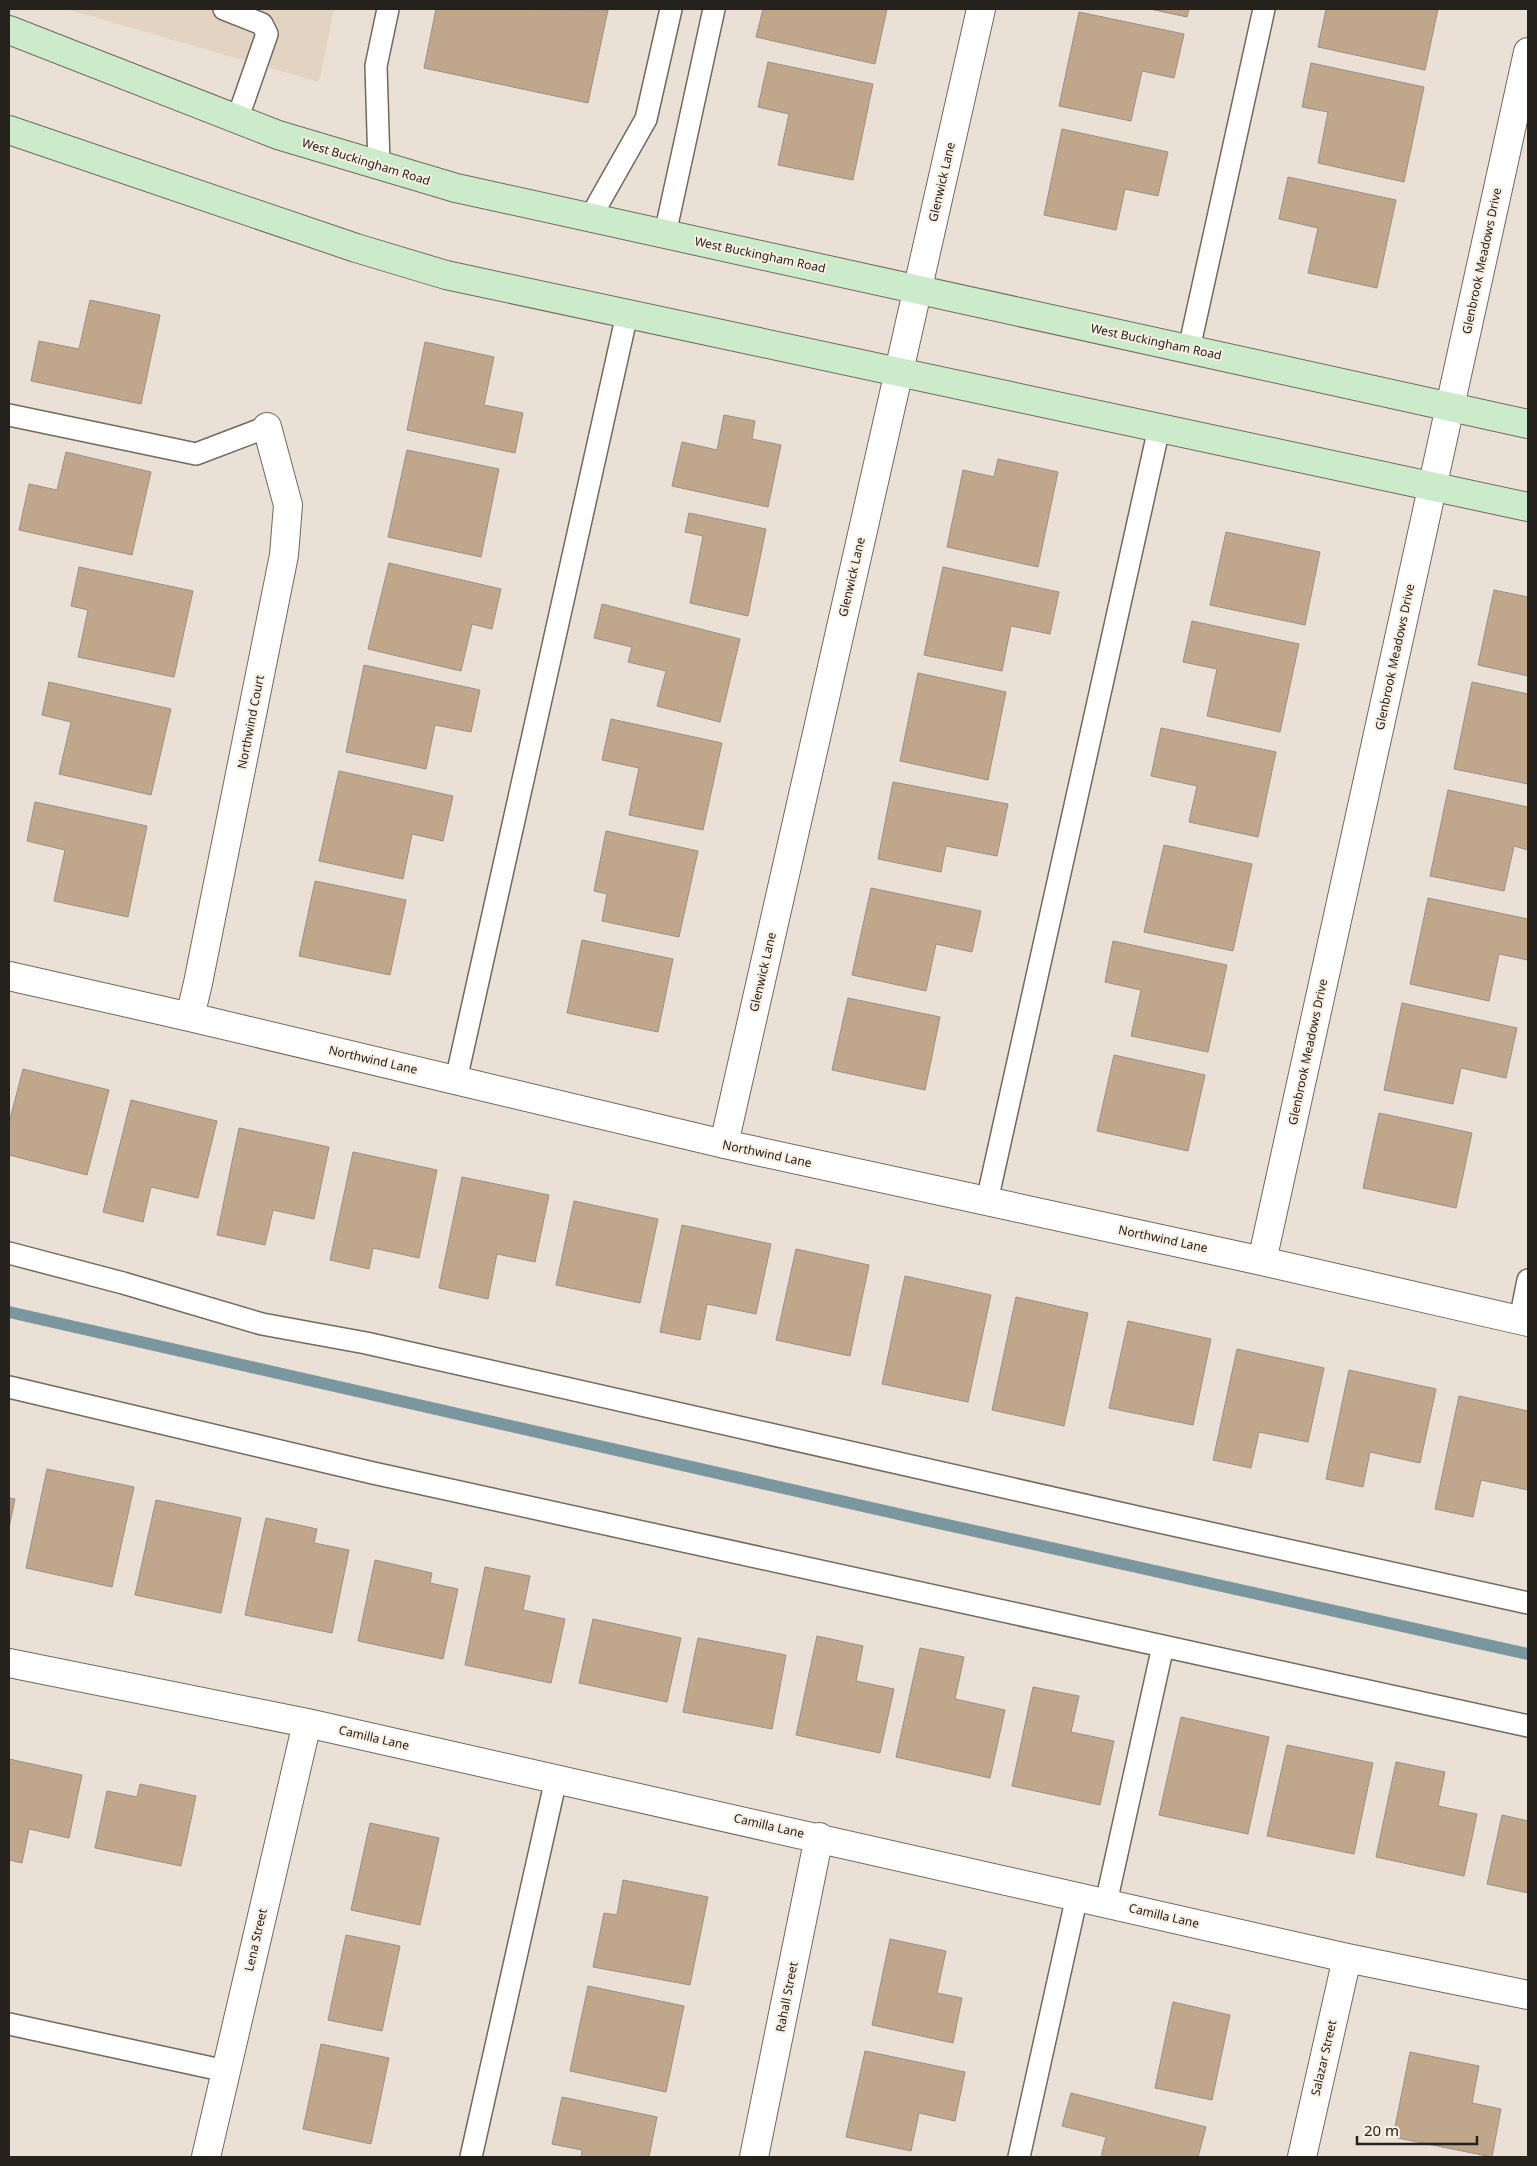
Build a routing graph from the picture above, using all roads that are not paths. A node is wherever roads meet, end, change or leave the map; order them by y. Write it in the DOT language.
graph roads {
  1 [pos="224,9"];
  2 [pos="388,9"];
  3 [pos="671,9"];
  4 [pos="714,9"];
  5 [pos="981,9"];
  6 [pos="1264,9"];
  7 [pos="9,30"];
  8 [pos="1528,52"];
  9 [pos="237,120"];
  10 [pos="9,130"];
  11 [pos="379,165"];
  12 [pos="590,218"];
  13 [pos="665,234"];
  14 [pos="917,289"];
  15 [pos="627,314"];
  16 [pos="1189,349"];
  17 [pos="898,373"];
  18 [pos="1450,406"];
  19 [pos="9,414"];
  20 [pos="1528,424"];
  21 [pos="268,427"];
  22 [pos="1159,428"];
  23 [pos="1433,486"];
  24 [pos="1528,507"];
  25 [pos="9,976"];
  26 [pos="190,1017"];
  27 [pos="456,1080"];
  28 [pos="724,1144"];
  29 [pos="987,1201"];
  30 [pos="9,1253"];
  31 [pos="1262,1261"];
  32 [pos="1528,1280"];
  33 [pos="1524,1321"];
  34 [pos="9,1387"];
  35 [pos="1528,1603"];
  36 [pos="1163,1646"];
  37 [pos="9,1663"];
  38 [pos="307,1723"];
  39 [pos="1528,1726"];
  40 [pos="556,1779"];
  41 [pos="818,1837"];
  42 [pos="1077,1896"];
  43 [pos="1106,1903"];
  44 [pos="1347,1958"];
  45 [pos="1528,1995"];
  46 [pos="9,2024"];
  47 [pos="226,2071"];
  48 [pos="206,2157"];
  49 [pos="471,2157"];
  50 [pos="754,2157"];
  51 [pos="1019,2157"];
  52 [pos="1302,2157"];
  1 -- 9 [label="lane"];
  2 -- 11 [label="lane"];
  3 -- 12 [label="lane"];
  4 -- 13 [label="lane"];
  5 -- 14 [label="street, Glenwick Lane"];
  6 -- 16 [label="lane"];
  7 -- 9 [label="main road, West Buckingham Road"];
  8 -- 18 [label="street, Glenbrook Meadows Drive"];
  9 -- 11 [label="main road, West Buckingham Road"];
  10 -- 15 [label="main road"];
  11 -- 12 [label="main road, West Buckingham Road"];
  12 -- 13 [label="main road, West Buckingham Road"];
  13 -- 14 [label="main road, West Buckingham Road"];
  14 -- 16 [label="main road, West Buckingham Road"];
  14 -- 17 [label="street, Glenwick Lane"];
  15 -- 17 [label="main road"];
  15 -- 27 [label="lane"];
  16 -- 18 [label="main road, West Buckingham Road"];
  17 -- 22 [label="main road"];
  17 -- 28 [label="street, Glenwick Lane"];
  18 -- 20 [label="main road, West Buckingham Road"];
  18 -- 23 [label="street, Glenbrook Meadows Drive"];
  19 -- 21 [label="lane"];
  21 -- 26 [label="street, Northwind Court"];
  22 -- 23 [label="main road"];
  22 -- 29 [label="lane"];
  23 -- 24 [label="main road"];
  23 -- 31 [label="street, Glenbrook Meadows Drive"];
  25 -- 26 [label="street, Northwind Lane"];
  26 -- 27 [label="street, Northwind Lane"];
  27 -- 28 [label="street, Northwind Lane"];
  28 -- 29 [label="street, Northwind Lane"];
  29 -- 31 [label="street, Northwind Lane"];
  30 -- 35 [label="lane"];
  31 -- 33 [label="street, Northwind Lane"];
  32 -- 33 [label="lane"];
  34 -- 36 [label="lane"];
  36 -- 39 [label="lane"];
  36 -- 43 [label="lane"];
  37 -- 38 [label="street, Camilla Lane"];
  38 -- 40 [label="street, Camilla Lane"];
  38 -- 47 [label="street, Lena Street"];
  40 -- 41 [label="street, Camilla Lane"];
  40 -- 49 [label="lane"];
  41 -- 42 [label="street, Camilla Lane"];
  41 -- 50 [label="street, Rahall Street"];
  42 -- 43 [label="street, Camilla Lane"];
  42 -- 51 [label="lane"];
  43 -- 44 [label="street, Camilla Lane"];
  44 -- 45 [label="street, Camilla Lane"];
  44 -- 52 [label="street, Salazar Street"];
  46 -- 47 [label="lane"];
  47 -- 48 [label="street, Lena Street"];
}
